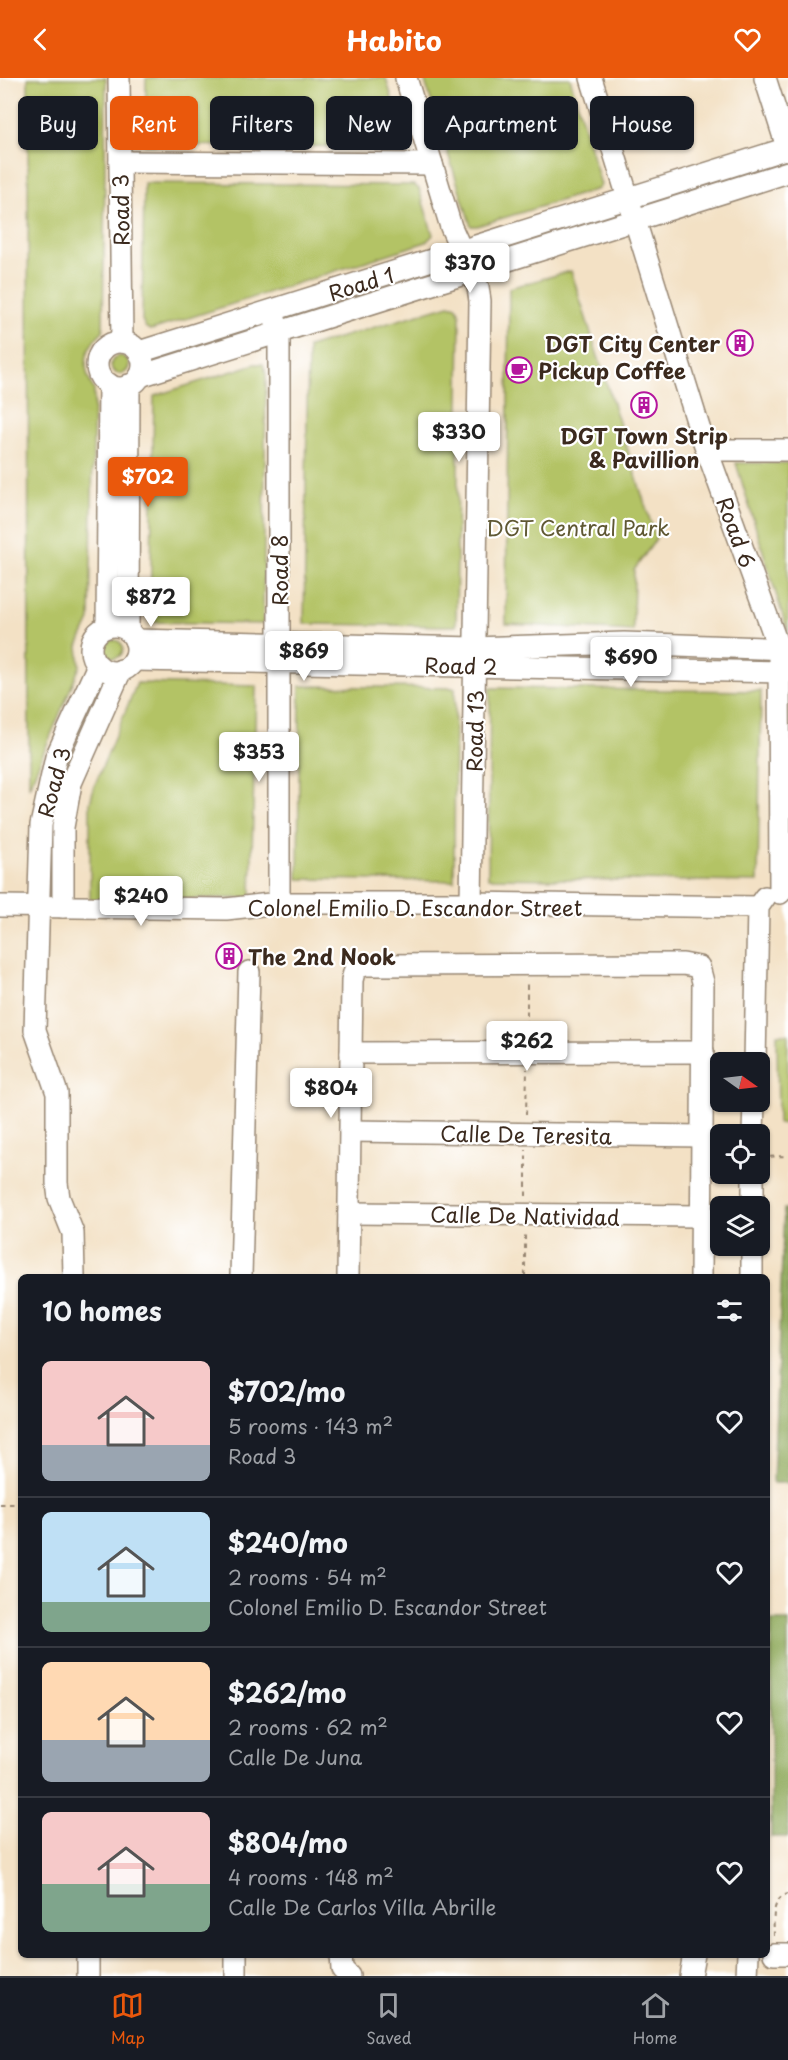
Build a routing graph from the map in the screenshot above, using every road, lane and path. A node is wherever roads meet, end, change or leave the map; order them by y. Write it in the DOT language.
graph roads {
  1 [pos="119,78"];
  2 [pos="406,78"];
  3 [pos="591,78"];
  4 [pos="765,78"];
  5 [pos="788,149"];
  6 [pos="120,162"];
  7 [pos="432,164"];
  8 [pos="788,172"];
  9 [pos="629,200"];
  10 [pos="636,221"];
  11 [pos="548,225"];
  12 [pos="554,247"];
  13 [pos="462,251"];
  14 [pos="472,273"];
  15 [pos="273,310"];
  16 [pos="279,332"];
  17 [pos="130,347"];
  18 [pos="126,382"];
  19 [pos="707,450"];
  20 [pos="788,450"];
  21 [pos="624,644"];
  22 [pos="125,645"];
  23 [pos="783,649"];
  24 [pos="279,652"];
  25 [pos="475,657"];
  26 [pos="98,665"];
  27 [pos="624,669"];
  28 [pos="784,672"];
  29 [pos="783,773"];
  30 [pos="784,893"];
  31 [pos="279,903"];
  32 [pos="471,903"];
  33 [pos="0,906"];
  34 [pos="39,907"];
  35 [pos="63,907"];
  36 [pos="758,907"];
  37 [pos="249,972"];
  38 [pos="703,1052"];
  39 [pos="755,1052"];
  40 [pos="351,1053"];
  41 [pos="350,1131"];
  42 [pos="702,1136"];
  43 [pos="788,1156"];
  44 [pos="770,1157"];
  45 [pos="349,1213"];
  46 [pos="701,1216"];
  47 [pos="752,1256"];
  48 [pos="74,1274"];
  49 [pos="241,1274"];
  50 [pos="348,1274"];
  51 [pos="701,1274"];
  52 [pos="752,1274"];
  53 [pos="0,1504"];
  54 [pos="18,1504"];
  55 [pos="788,1894"];
  56 [pos="781,1954"];
  57 [pos="88,1958"];
  58 [pos="236,1958"];
  59 [pos="341,1958"];
  60 [pos="693,1958"];
  61 [pos="748,1958"];
  62 [pos="88,1976"];
  63 [pos="236,1976"];
  64 [pos="349,1976"];
  65 [pos="690,1976"];
  66 [pos="747,1976"];
  1 -- 6 [label="street, Road 3"];
  2 -- 7 [label="street, Road 13"];
  3 -- 9 [label="street, Road 6"];
  4 -- 5 [label="street"];
  5 -- 9 [label="street, Road 1"];
  6 -- 7 [label="street"];
  6 -- 17 [label="street, Road 3"];
  7 -- 13 [label="street, Road 13"];
  8 -- 10 [label="street, Road 1"];
  9 -- 10 [label="street, Road 6"];
  9 -- 11 [label="street, Road 1"];
  10 -- 12 [label="street, Road 1"];
  10 -- 19 [label="street, Road 6"];
  11 -- 12 [label="street"];
  11 -- 13 [label="street, Road 1"];
  12 -- 14 [label="street, Road 1"];
  13 -- 14 [label="street, Road 13"];
  13 -- 15 [label="street, Road 1"];
  14 -- 16 [label="street, Road 1"];
  14 -- 25 [label="street, Road 13"];
  15 -- 16 [label="street, Road 8"];
  15 -- 17 [label="street, Road 1"];
  16 -- 18 [label="street, Road 1"];
  16 -- 24 [label="street, Road 8"];
  17 -- 18 [label="street"];
  17 -- 18 [label="street"];
  18 -- 22 [label="street, Road 3"];
  19 -- 20 [label="street"];
  19 -- 23 [label="street, Road 6"];
  21 -- 23 [label="street, Road 2"];
  21 -- 25 [label="street, Road 2"];
  21 -- 27 [label="street"];
  22 -- 24 [label="street, Road 2"];
  22 -- 26 [label="street, Road 2"];
  22 -- 26 [label="street"];
  22 -- 35 [label="street, Road 3"];
  23 -- 28 [label="street, Road 6"];
  24 -- 25 [label="street, Road 2"];
  24 -- 31 [label="street, Road 8"];
  25 -- 27 [label="street, Road 2"];
  25 -- 32 [label="street, Road 13"];
  26 -- 34 [label="street, Road 3"];
  27 -- 28 [label="street, Road 2"];
  28 -- 29 [label="street, Road 6"];
  29 -- 30 [label="street, Road 6"];
  30 -- 36 [label="street"];
  31 -- 32 [label="street, Colonel Emilio D. Escandor Street"];
  31 -- 35 [label="street, Colonel Emilio D. Escandor Street"];
  32 -- 36 [label="street, Colonel Emilio D. Escandor Street"];
  33 -- 34 [label="street, Colonel Emilio D. Escandor Street"];
  34 -- 35 [label="street, Colonel Emilio D. Escandor Street"];
  34 -- 48 [label="street, Road 3"];
  36 -- 39 [label="street"];
  37 -- 49 [label="street"];
  38 -- 40 [label="street"];
  38 -- 40 [label="street"];
  38 -- 42 [label="street"];
  40 -- 41 [label="street"];
  41 -- 42 [label="street, Calle De Teresita"];
  41 -- 45 [label="street"];
  42 -- 46 [label="street"];
  43 -- 44 [label="path"];
  45 -- 46 [label="street, Calle De Natividad"];
  45 -- 50 [label="street"];
  46 -- 51 [label="street"];
  47 -- 52 [label="street"];
  53 -- 54 [label="path"];
  55 -- 56 [label="path"];
  57 -- 62 [label="street"];
  58 -- 63 [label="street"];
  59 -- 64 [label="street"];
  60 -- 65 [label="street"];
  61 -- 66 [label="street"];
}
